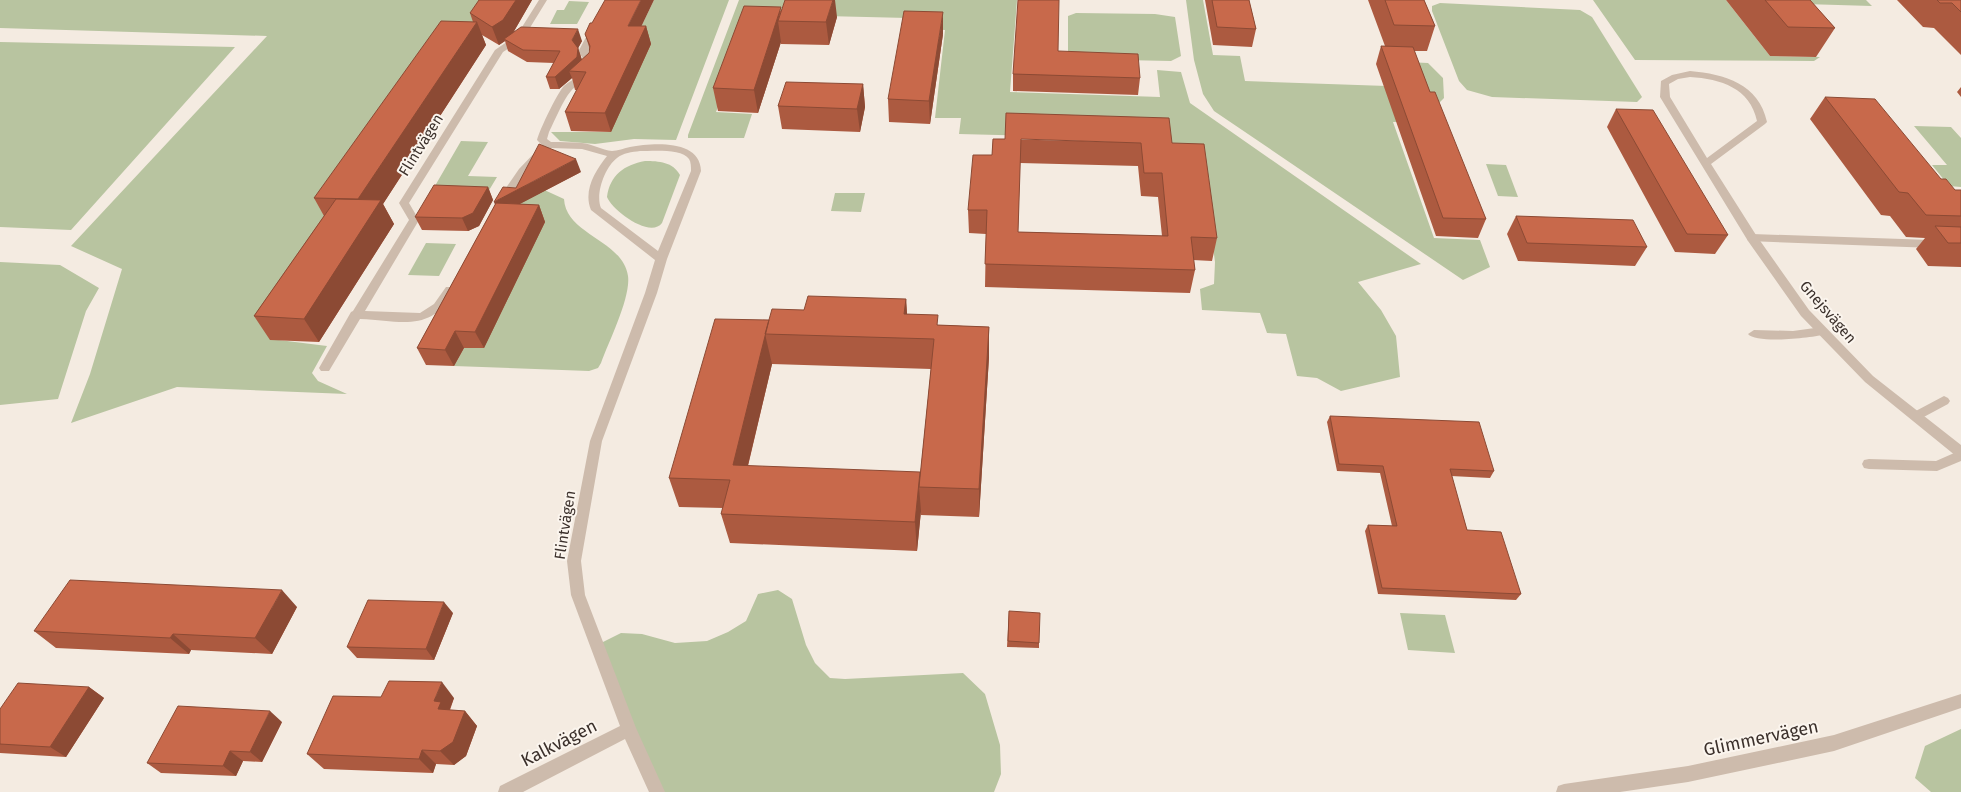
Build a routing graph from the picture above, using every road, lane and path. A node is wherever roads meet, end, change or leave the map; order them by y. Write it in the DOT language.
graph roads {
  1 [pos="543,0"];
  2 [pos="610,0"];
  3 [pos="548,145"];
  4 [pos="615,155"];
  5 [pos="1706,163"];
  6 [pos="494,213"];
  7 [pos="1752,238"];
  8 [pos="1961,245"];
  9 [pos="660,259"];
  10 [pos="454,284"];
  11 [pos="355,315"];
  12 [pos="1822,331"];
  13 [pos="1754,334"];
  14 [pos="325,368"];
  15 [pos="1944,401"];
  16 [pos="1916,416"];
  17 [pos="1961,454"];
  18 [pos="1869,464"];
  19 [pos="1961,701"];
  20 [pos="629,730"];
  21 [pos="506,792"];
  22 [pos="657,792"];
  23 [pos="1564,792"];
  1 -- 11 [label="street, Flintvägen"];
  2 -- 3 [label="street"];
  3 -- 4 [label="street, Flintvägen"];
  3 -- 6 [label="street"];
  4 -- 9 [label="street"];
  4 -- 9 [label="street, Flintvägen"];
  5 -- 5 [label="street, Gnejsvägen"];
  5 -- 7 [label="street, Gnejsvägen"];
  7 -- 8 [label="street"];
  7 -- 12 [label="street, Gnejsvägen"];
  9 -- 20 [label="street, Flintvägen"];
  10 -- 11 [label="street"];
  11 -- 14 [label="street, Flintvägen"];
  12 -- 13 [label="street"];
  12 -- 16 [label="street, Gnejsvägen"];
  15 -- 16 [label="street"];
  16 -- 17 [label="street, Gnejsvägen"];
  17 -- 18 [label="street"];
  19 -- 23 [label="street, Glimmervägen"];
  20 -- 21 [label="street, Kalkvägen"];
  20 -- 22 [label="street, Flintvägen"];
}
